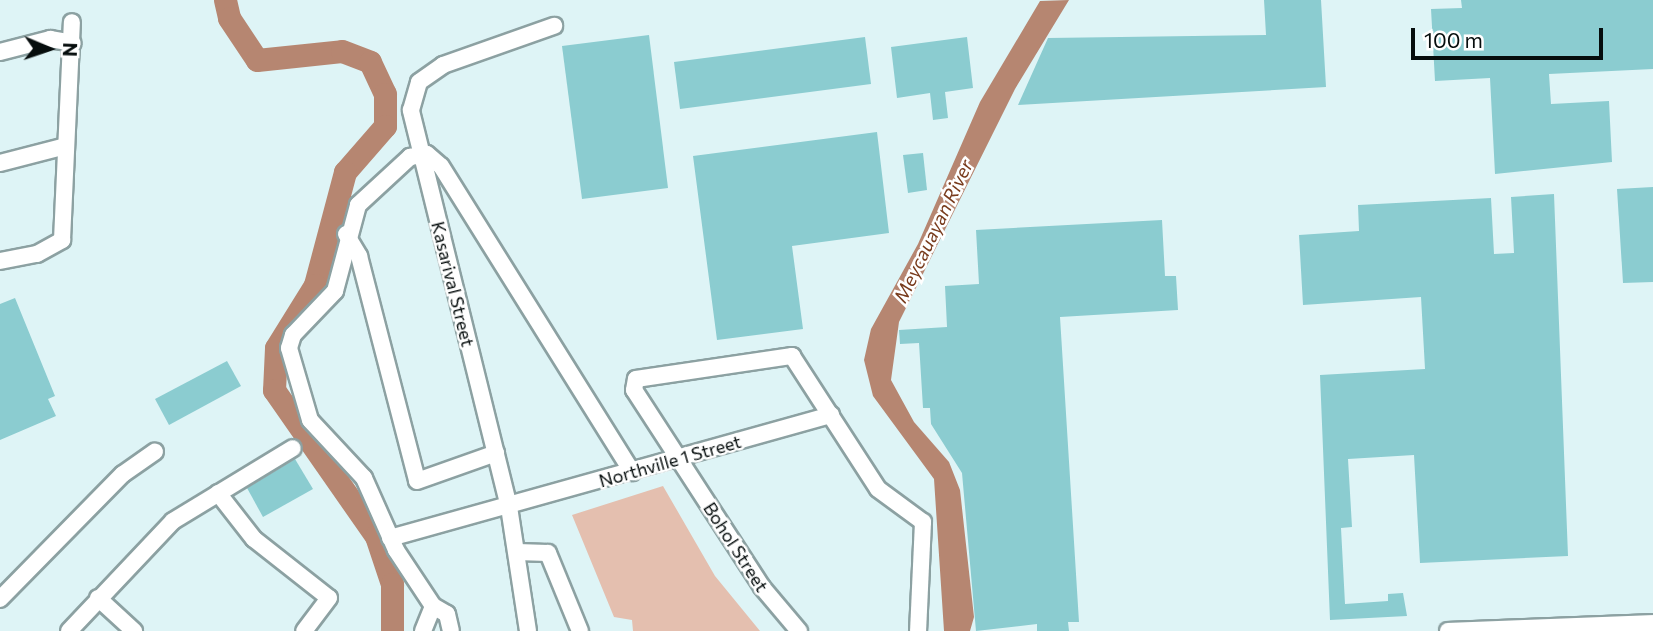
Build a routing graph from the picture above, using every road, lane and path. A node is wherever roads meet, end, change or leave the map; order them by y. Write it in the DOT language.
graph roads {
  1 [pos="72,22"];
  2 [pos="554,26"];
  3 [pos="74,43"];
  4 [pos="0,52"];
  5 [pos="66,146"];
  6 [pos="419,153"];
  7 [pos="0,163"];
  8 [pos="345,234"];
  9 [pos="0,261"];
  10 [pos="831,415"];
  11 [pos="293,448"];
  12 [pos="155,453"];
  13 [pos="496,453"];
  14 [pos="678,458"];
  15 [pos="632,472"];
  16 [pos="218,493"];
  17 [pos="509,507"];
  18 [pos="390,538"];
  19 [pos="517,552"];
  20 [pos="98,598"];
  21 [pos="0,599"];
  22 [pos="433,606"];
  23 [pos="1653,623"];
  24 [pos="69,631"];
  25 [pos="134,631"];
  26 [pos="304,631"];
  27 [pos="423,631"];
  28 [pos="451,631"];
  29 [pos="528,631"];
  30 [pos="580,631"];
  31 [pos="799,631"];
  32 [pos="918,631"];
  33 [pos="1448,631"];
  1 -- 3 [label="street"];
  2 -- 6 [label="street, Kasarival Street"];
  3 -- 4 [label="street"];
  3 -- 5 [label="street"];
  5 -- 7 [label="street"];
  5 -- 9 [label="street"];
  6 -- 8 [label="street"];
  6 -- 13 [label="street, Kasarival Street"];
  6 -- 15 [label="street"];
  8 -- 13 [label="street"];
  8 -- 18 [label="street"];
  10 -- 14 [label="street, Northville 1 Street"];
  10 -- 14 [label="street, Bohol Street"];
  10 -- 32 [label="street"];
  11 -- 16 [label="street"];
  12 -- 21 [label="street"];
  13 -- 17 [label="street, Kasarival Street"];
  14 -- 15 [label="street, Northville 1 Street"];
  14 -- 31 [label="street, Bohol Street"];
  15 -- 17 [label="street, Northville 1 Street"];
  16 -- 20 [label="street"];
  16 -- 26 [label="street"];
  17 -- 18 [label="street, Northville 1 Street"];
  17 -- 19 [label="street, Kasarival Street"];
  18 -- 22 [label="street"];
  19 -- 29 [label="street, Kasarival Street"];
  19 -- 30 [label="street"];
  20 -- 24 [label="street"];
  20 -- 25 [label="street"];
  22 -- 27 [label="street"];
  22 -- 28 [label="street"];
  23 -- 33 [label="street"];
}
